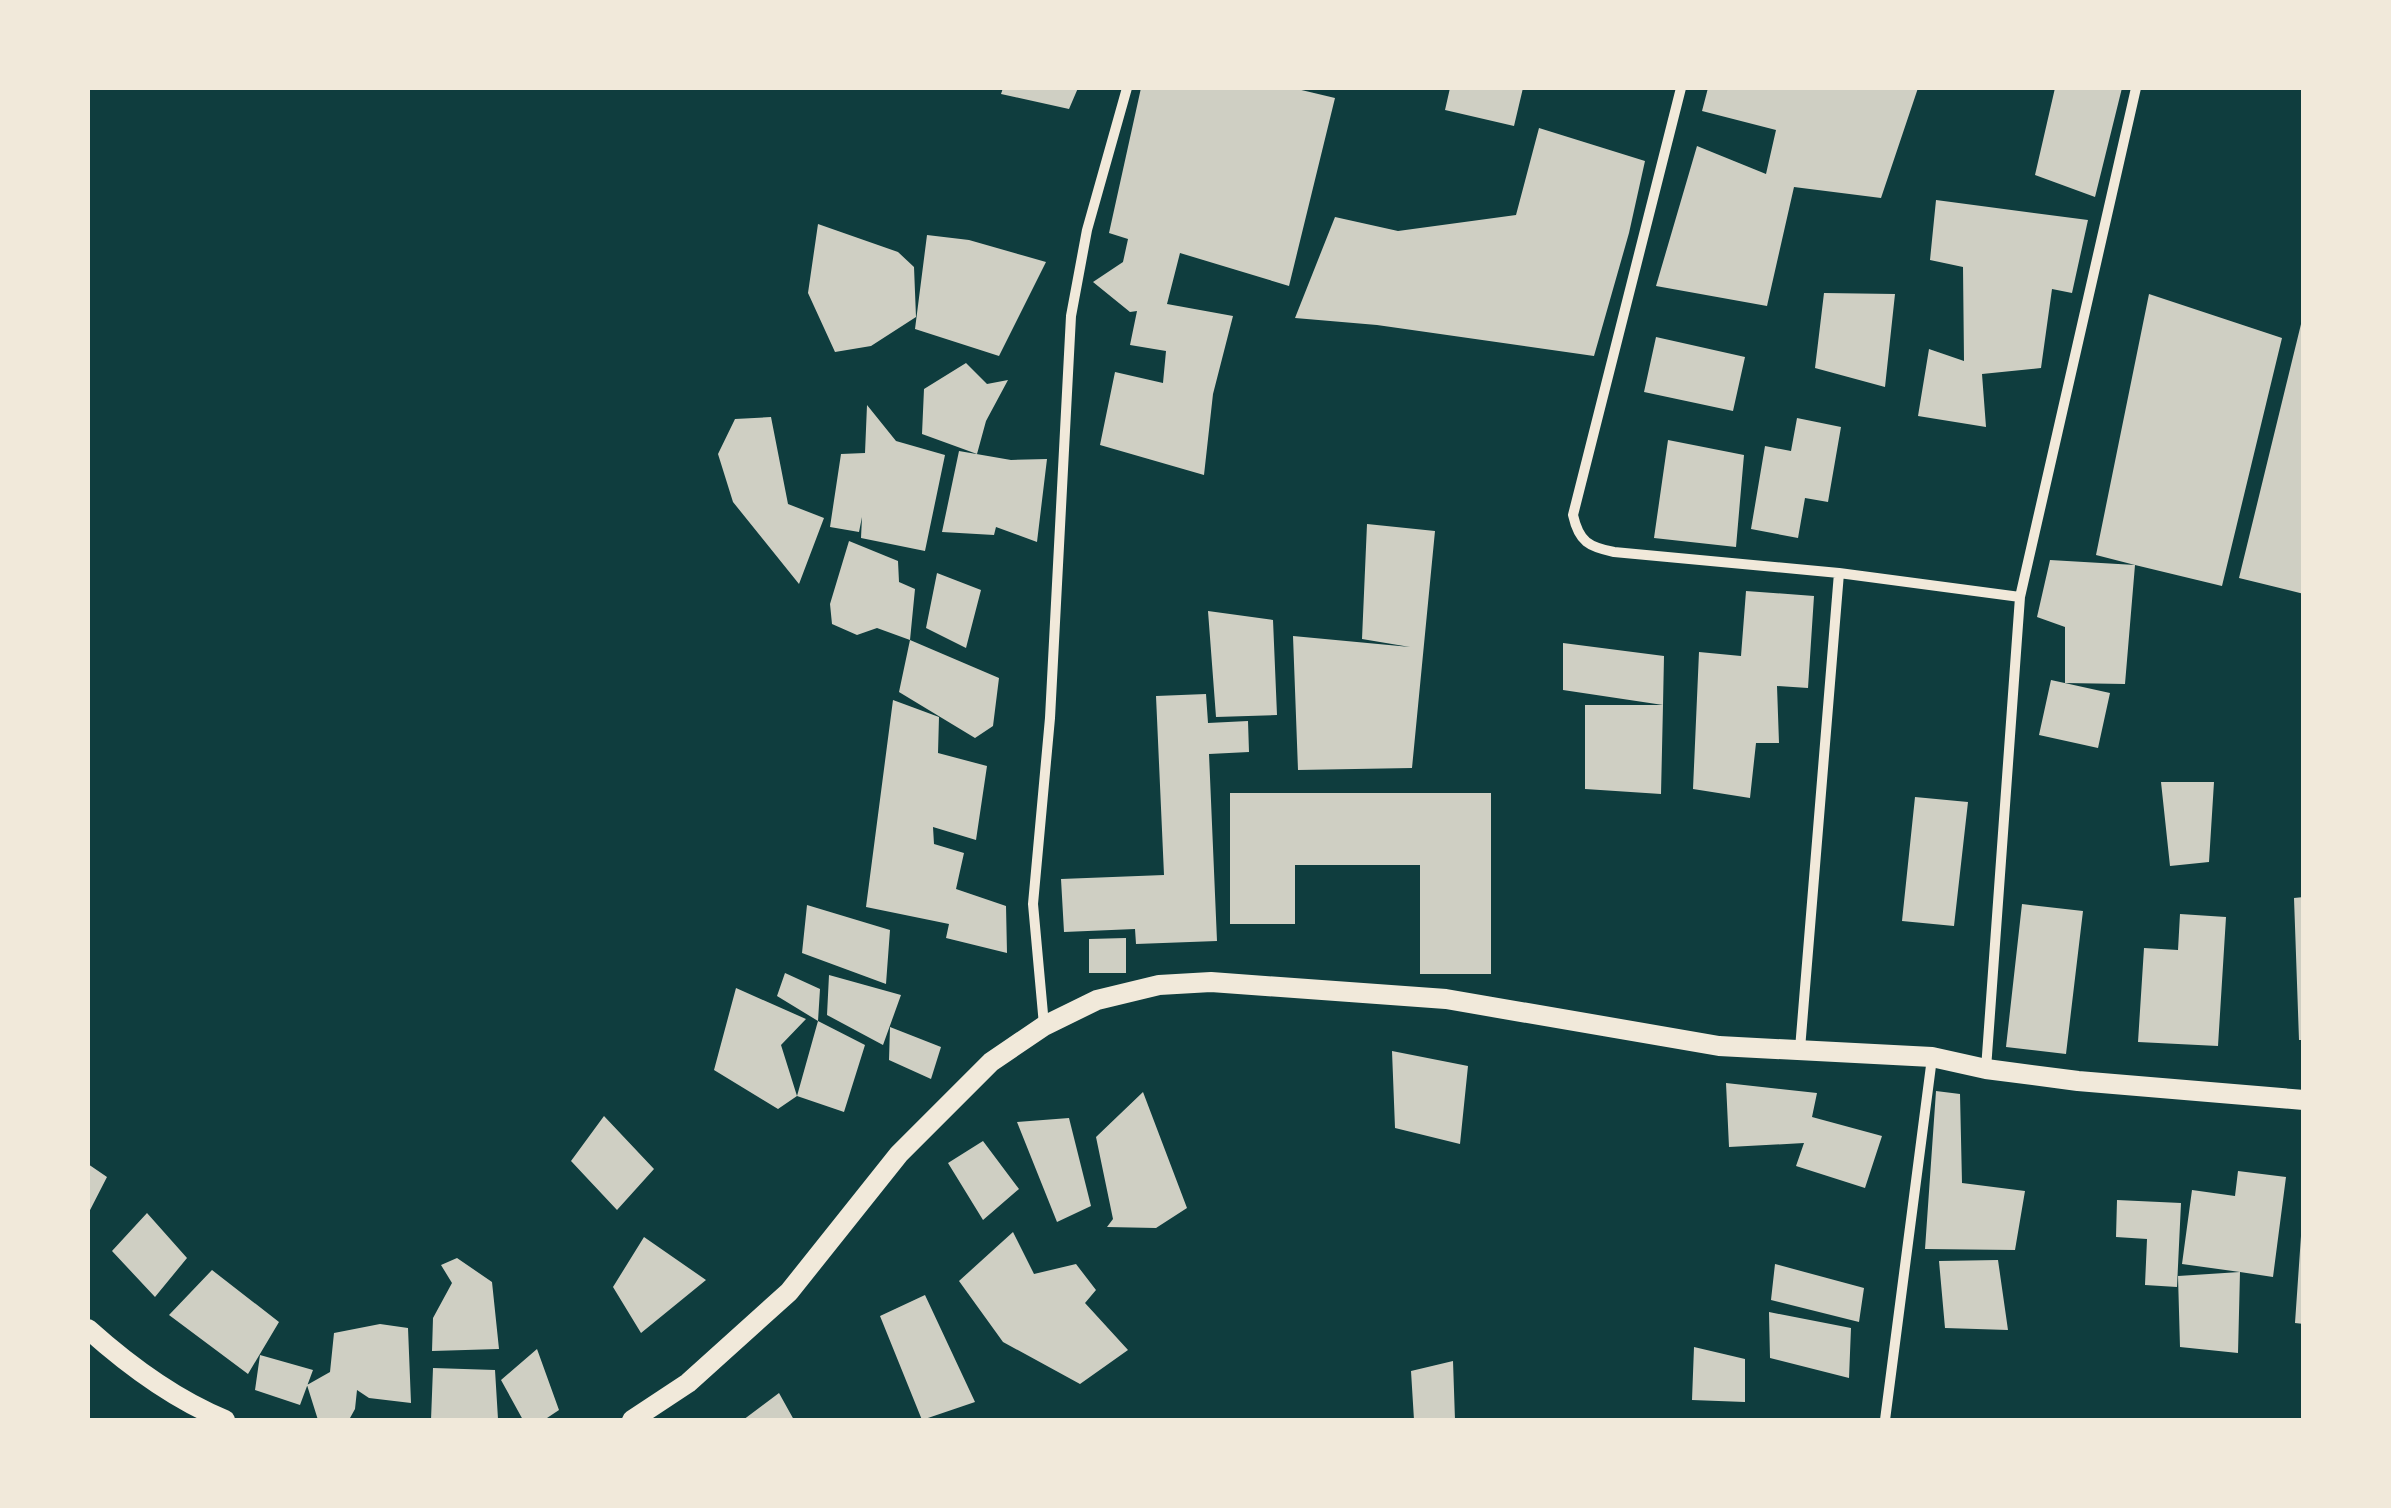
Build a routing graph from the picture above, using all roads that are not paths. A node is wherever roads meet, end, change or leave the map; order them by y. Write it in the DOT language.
graph roads {
  1 [pos="1127,88"];
  2 [pos="1681,88"];
  3 [pos="2136,88"];
  4 [pos="1839,572"];
  5 [pos="2020,596"];
  6 [pos="1044,1026"];
  7 [pos="1800,1049"];
  8 [pos="1932,1057"];
  9 [pos="1986,1068"];
  10 [pos="2304,1100"];
  11 [pos="88,1330"];
  12 [pos="225,1420"];
  13 [pos="632,1420"];
  14 [pos="1886,1420"];
  1 -- 6 [label="street"];
  2 -- 4 [label="street"];
  3 -- 5 [label="street"];
  4 -- 5 [label="street"];
  4 -- 7 [label="street"];
  5 -- 9 [label="street"];
  6 -- 7 [label="main road"];
  6 -- 13 [label="main road"];
  7 -- 8 [label="main road"];
  8 -- 9 [label="main road"];
  8 -- 14 [label="street"];
  9 -- 10 [label="main road"];
  11 -- 12 [label="main road"];
}
